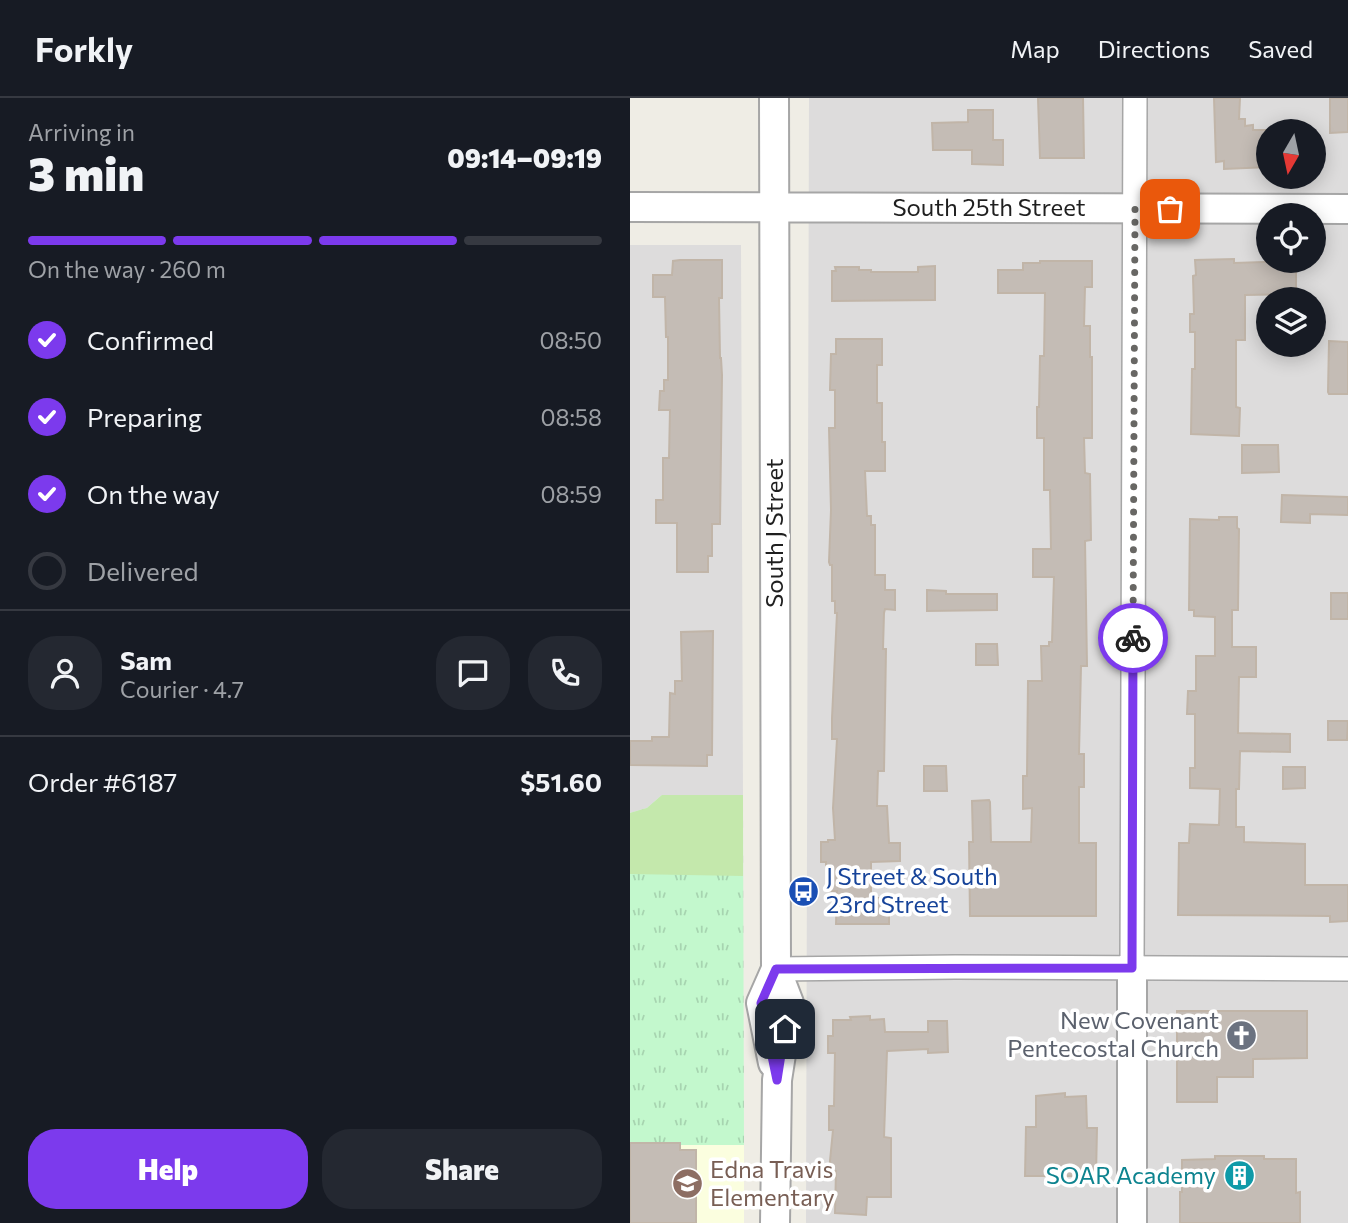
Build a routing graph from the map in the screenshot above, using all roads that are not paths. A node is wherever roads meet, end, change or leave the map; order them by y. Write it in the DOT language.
graph roads {
  1 [pos="774,98"];
  2 [pos="1135,98"];
  3 [pos="630,207"];
  4 [pos="774,207"];
  5 [pos="1135,209"];
  6 [pos="1348,209"];
  7 [pos="1132,968"];
  8 [pos="776,969"];
  9 [pos="1348,969"];
  10 [pos="775,1223"];
  11 [pos="1132,1223"];
  1 -- 4 [label="street, South J Street"];
  2 -- 5 [label="street"];
  3 -- 4 [label="street, South 25th Street"];
  4 -- 5 [label="street, South 25th Street"];
  4 -- 8 [label="street, South J Street"];
  5 -- 6 [label="street, South 25th Street"];
  5 -- 7 [label="street"];
  7 -- 8 [label="street"];
  7 -- 9 [label="street"];
  7 -- 11 [label="street"];
  8 -- 10 [label="street, South J Street"];
}
